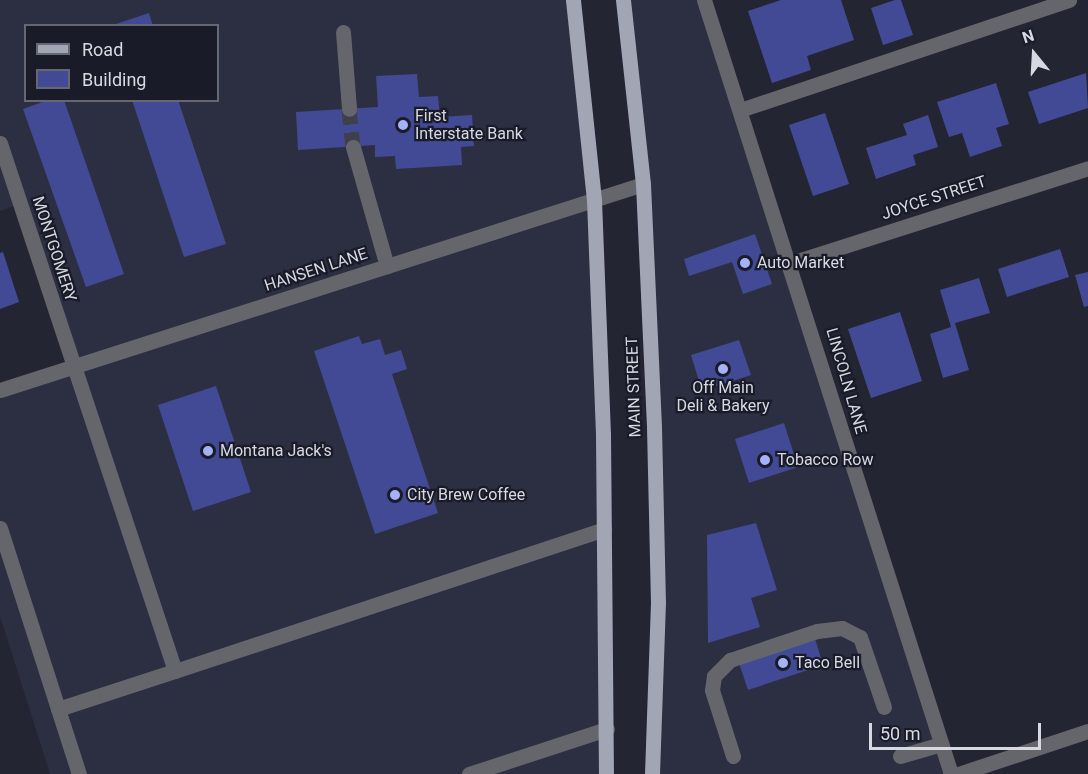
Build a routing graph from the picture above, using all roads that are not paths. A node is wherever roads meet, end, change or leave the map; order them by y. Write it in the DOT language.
graph roads {
  1 [pos="573,0"];
  2 [pos="623,0"];
  3 [pos="704,0"];
  4 [pos="1069,0"];
  5 [pos="343,32"];
  6 [pos="349,109"];
  7 [pos="740,110"];
  8 [pos="0,143"];
  9 [pos="353,147"];
  10 [pos="1088,168"];
  11 [pos="643,184"];
  12 [pos="594,200"];
  13 [pos="791,263"];
  14 [pos="387,266"];
  15 [pos="74,367"];
  16 [pos="0,390"];
  17 [pos="0,528"];
  18 [pos="604,528"];
  19 [pos="175,671"];
  20 [pos="884,707"];
  21 [pos="58,709"];
  22 [pos="607,729"];
  23 [pos="1088,731"];
  24 [pos="941,744"];
  25 [pos="733,756"];
  26 [pos="900,756"];
  27 [pos="79,774"];
  28 [pos="470,774"];
  29 [pos="606,774"];
  30 [pos="652,774"];
  31 [pos="951,774"];
  32 [pos="957,774"];
  1 -- 12 [label="main road, MAIN STREET"];
  2 -- 11 [label="main road, MAIN STREET"];
  3 -- 7 [label="street, LINCOLN LANE"];
  4 -- 7 [label="street"];
  5 -- 6 [label="street"];
  7 -- 13 [label="street, LINCOLN LANE"];
  8 -- 15 [label="street, MONTGOMERY"];
  9 -- 14 [label="street"];
  10 -- 13 [label="street, JOYCE STREET"];
  11 -- 12 [label="street, HANSEN LANE"];
  11 -- 30 [label="main road, MAIN STREET"];
  12 -- 14 [label="street, HANSEN LANE"];
  12 -- 18 [label="main road, MAIN STREET"];
  13 -- 24 [label="street, LINCOLN LANE"];
  14 -- 15 [label="street, HANSEN LANE"];
  15 -- 16 [label="street, HANSEN LANE"];
  15 -- 19 [label="street, MONTGOMERY"];
  17 -- 21 [label="street"];
  18 -- 19 [label="street"];
  18 -- 22 [label="main road, MAIN STREET"];
  19 -- 21 [label="street"];
  20 -- 25 [label="street"];
  21 -- 27 [label="street"];
  22 -- 28 [label="street"];
  22 -- 29 [label="main road, MAIN STREET"];
  23 -- 32 [label="street"];
  24 -- 26 [label="street"];
  24 -- 31 [label="street, LINCOLN LANE"];
}
